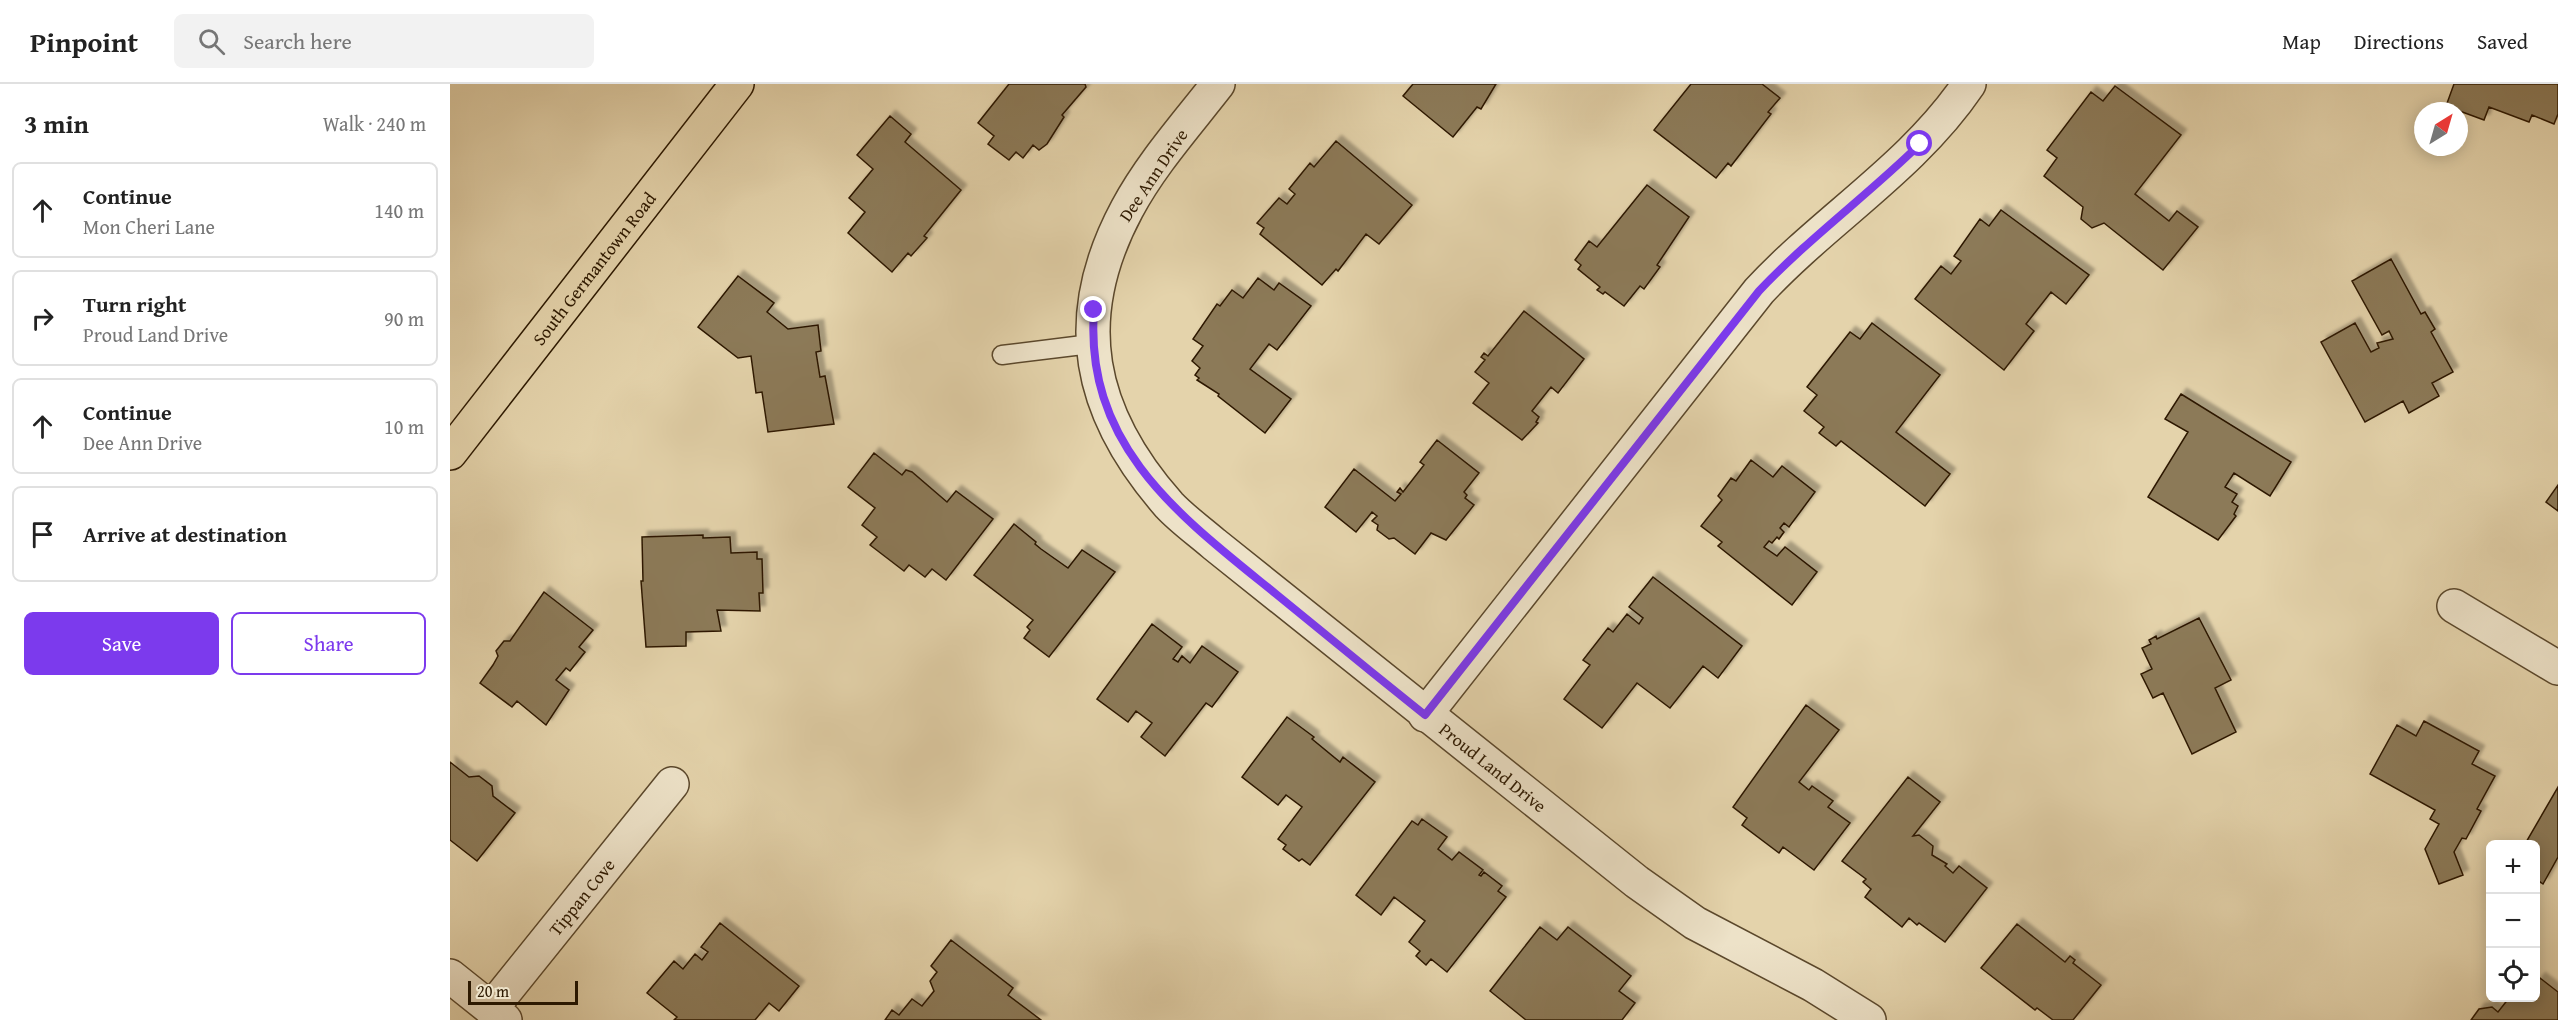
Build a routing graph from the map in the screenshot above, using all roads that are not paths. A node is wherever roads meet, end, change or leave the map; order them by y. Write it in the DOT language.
graph roads {
  1 [pos="737,84"];
  2 [pos="1218,84"];
  3 [pos="1969,84"];
  4 [pos="1091,344"];
  5 [pos="1002,355"];
  6 [pos="450,453"];
  7 [pos="2454,606"];
  8 [pos="2558,668"];
  9 [pos="1425,715"];
  10 [pos="672,784"];
  11 [pos="450,976"];
  12 [pos="498,1014"];
  13 [pos="1869,1020"];
  1 -- 6 [label="main road, South Germantown Road"];
  2 -- 4 [label="street, Dee Ann Drive"];
  3 -- 9 [label="street"];
  4 -- 5 [label="lane"];
  4 -- 9 [label="street, Proud Land Drive"];
  7 -- 8 [label="street"];
  9 -- 13 [label="street, Proud Land Drive"];
  10 -- 12 [label="street, Tippan Cove"];
  11 -- 12 [label="street"];
}
